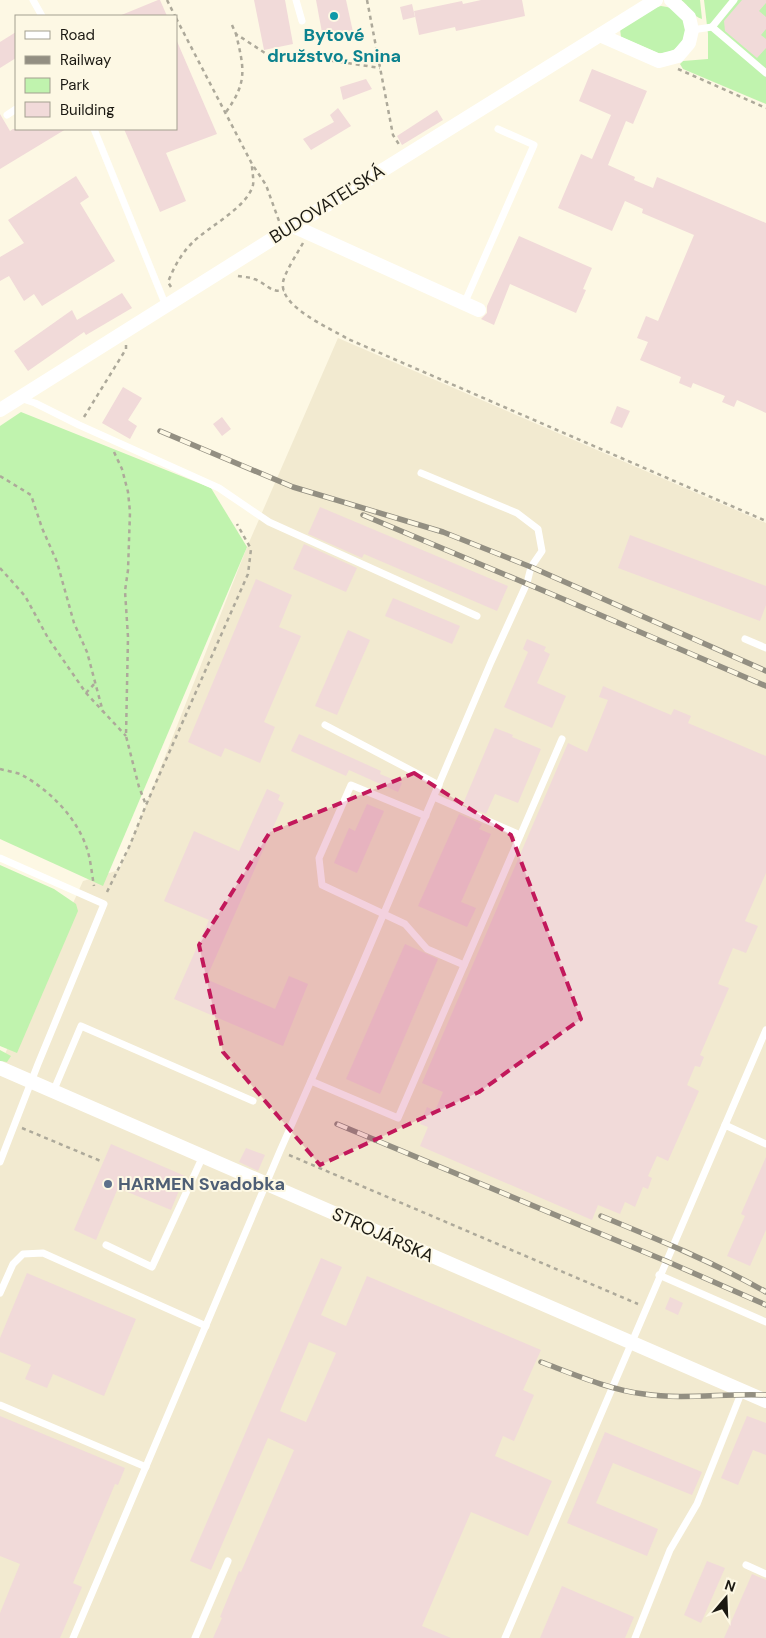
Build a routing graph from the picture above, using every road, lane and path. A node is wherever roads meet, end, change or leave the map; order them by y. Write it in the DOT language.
graph roads {
  1 [pos="33,0"];
  2 [pos="167,0"];
  3 [pos="296,0"];
  4 [pos="367,0"];
  5 [pos="656,0"];
  6 [pos="671,0"];
  7 [pos="734,0"];
  8 [pos="41,15"];
  9 [pos="175,15"];
  10 [pos="178,21"];
  11 [pos="302,21"];
  12 [pos="232,25"];
  13 [pos="712,27"];
  14 [pos="692,30"];
  15 [pos="236,34"];
  16 [pos="600,35"];
  17 [pos="659,61"];
  18 [pos="380,68"];
  19 [pos="766,73"];
  20 [pos="766,108"];
  21 [pos="15,110"];
  22 [pos="226,112"];
  23 [pos="6,115"];
  24 [pos="498,129"];
  25 [pos="94,130"];
  26 [pos="400,147"];
  27 [pos="252,164"];
  28 [pos="286,223"];
  29 [pos="309,233"];
  30 [pos="237,276"];
  31 [pos="172,290"];
  32 [pos="284,290"];
  33 [pos="464,304"];
  34 [pos="166,306"];
  35 [pos="479,310"];
  36 [pos="126,349"];
  37 [pos="20,398"];
  38 [pos="0,410"];
  39 [pos="80,425"];
  40 [pos="107,437"];
  41 [pos="421,473"];
  42 [pos="0,476"];
  43 [pos="766,521"];
  44 [pos="237,524"];
  45 [pos="0,568"];
  46 [pos="477,616"];
  47 [pos="745,639"];
  48 [pos="766,648"];
  49 [pos="96,683"];
  50 [pos="86,693"];
  51 [pos="104,712"];
  52 [pos="325,725"];
  53 [pos="126,736"];
  54 [pos="562,739"];
  55 [pos="0,769"];
  56 [pos="439,785"];
  57 [pos="434,797"];
  58 [pos="146,805"];
  59 [pos="426,816"];
  60 [pos="520,835"];
  61 [pos="0,858"];
  62 [pos="94,886"];
  63 [pos="107,892"];
  64 [pos="384,914"];
  65 [pos="464,965"];
  66 [pos="766,1030"];
  67 [pos="0,1068"];
  68 [pos="312,1081"];
  69 [pos="31,1082"];
  70 [pos="53,1092"];
  71 [pos="253,1101"];
  72 [pos="15,1125"];
  73 [pos="725,1125"];
  74 [pos="766,1144"];
  75 [pos="280,1151"];
  76 [pos="203,1156"];
  77 [pos="0,1162"];
  78 [pos="103,1162"];
  79 [pos="266,1184"];
  80 [pos="106,1245"];
  81 [pos="660,1275"];
  82 [pos="0,1293"];
  83 [pos="646,1307"];
  84 [pos="766,1322"];
  85 [pos="206,1326"];
  86 [pos="631,1343"];
  87 [pos="742,1390"];
  88 [pos="766,1401"];
  89 [pos="0,1405"];
  90 [pos="146,1467"];
  91 [pos="228,1561"];
  92 [pos="746,1565"];
  93 [pos="766,1574"];
  94 [pos="73,1638"];
  95 [pos="195,1638"];
  96 [pos="505,1638"];
  97 [pos="635,1638"];
  1 -- 8 [label="lane"];
  2 -- 9 [label="path"];
  3 -- 11 [label="lane"];
  4 -- 18 [label="path"];
  5 -- 16 [label="street, BUDOVATEĽSKÁ"];
  6 -- 14 [label="street"];
  7 -- 13 [label="lane"];
  10 -- 22 [label="path"];
  12 -- 15 [label="path"];
  13 -- 14 [label="lane"];
  13 -- 19 [label="lane"];
  14 -- 17 [label="street"];
  15 -- 18 [label="path"];
  15 -- 22 [label="path"];
  16 -- 17 [label="street"];
  16 -- 28 [label="street, BUDOVATEĽSKÁ"];
  17 -- 20 [label="path"];
  18 -- 26 [label="path"];
  21 -- 23 [label="lane"];
  22 -- 27 [label="path"];
  24 -- 33 [label="lane"];
  25 -- 34 [label="lane"];
  27 -- 28 [label="path"];
  27 -- 31 [label="path"];
  28 -- 29 [label="street"];
  28 -- 34 [label="street, BUDOVATEĽSKÁ"];
  29 -- 32 [label="path"];
  29 -- 33 [label="street"];
  30 -- 32 [label="path"];
  32 -- 43 [label="path"];
  33 -- 35 [label="street"];
  34 -- 37 [label="street, BUDOVATEĽSKÁ"];
  36 -- 39 [label="path"];
  37 -- 38 [label="street, BUDOVATEĽSKÁ"];
  37 -- 39 [label="lane"];
  39 -- 40 [label="lane"];
  40 -- 46 [label="lane"];
  40 -- 53 [label="path"];
  41 -- 56 [label="lane"];
  42 -- 49 [label="path"];
  44 -- 58 [label="path"];
  45 -- 50 [label="path"];
  47 -- 48 [label="lane"];
  49 -- 50 [label="path"];
  49 -- 51 [label="path"];
  50 -- 51 [label="path"];
  51 -- 53 [label="path"];
  52 -- 56 [label="lane"];
  53 -- 58 [label="path"];
  54 -- 60 [label="lane"];
  55 -- 62 [label="path"];
  56 -- 57 [label="lane"];
  57 -- 59 [label="lane"];
  57 -- 60 [label="lane"];
  58 -- 63 [label="path"];
  59 -- 64 [label="lane"];
  59 -- 64 [label="lane"];
  60 -- 65 [label="lane"];
  61 -- 69 [label="lane"];
  64 -- 65 [label="lane"];
  64 -- 68 [label="lane"];
  65 -- 68 [label="lane"];
  66 -- 73 [label="lane"];
  67 -- 69 [label="street, STROJÁRSKA"];
  68 -- 75 [label="lane"];
  69 -- 70 [label="street, STROJÁRSKA"];
  69 -- 72 [label="lane"];
  70 -- 71 [label="lane"];
  70 -- 76 [label="street, STROJÁRSKA"];
  72 -- 77 [label="lane"];
  72 -- 78 [label="path"];
  73 -- 74 [label="lane"];
  73 -- 81 [label="lane"];
  75 -- 79 [label="lane"];
  75 -- 83 [label="path"];
  76 -- 79 [label="street, STROJÁRSKA"];
  76 -- 80 [label="lane"];
  79 -- 85 [label="lane"];
  79 -- 86 [label="street, STROJÁRSKA"];
  81 -- 83 [label="lane"];
  81 -- 84 [label="lane"];
  82 -- 85 [label="lane"];
  83 -- 86 [label="lane"];
  85 -- 90 [label="lane"];
  86 -- 87 [label="street, STROJÁRSKA"];
  86 -- 96 [label="lane"];
  87 -- 88 [label="street, STROJÁRSKA"];
  87 -- 97 [label="lane"];
  89 -- 90 [label="lane"];
  90 -- 94 [label="lane"];
  91 -- 95 [label="lane"];
  92 -- 93 [label="lane"];
}
